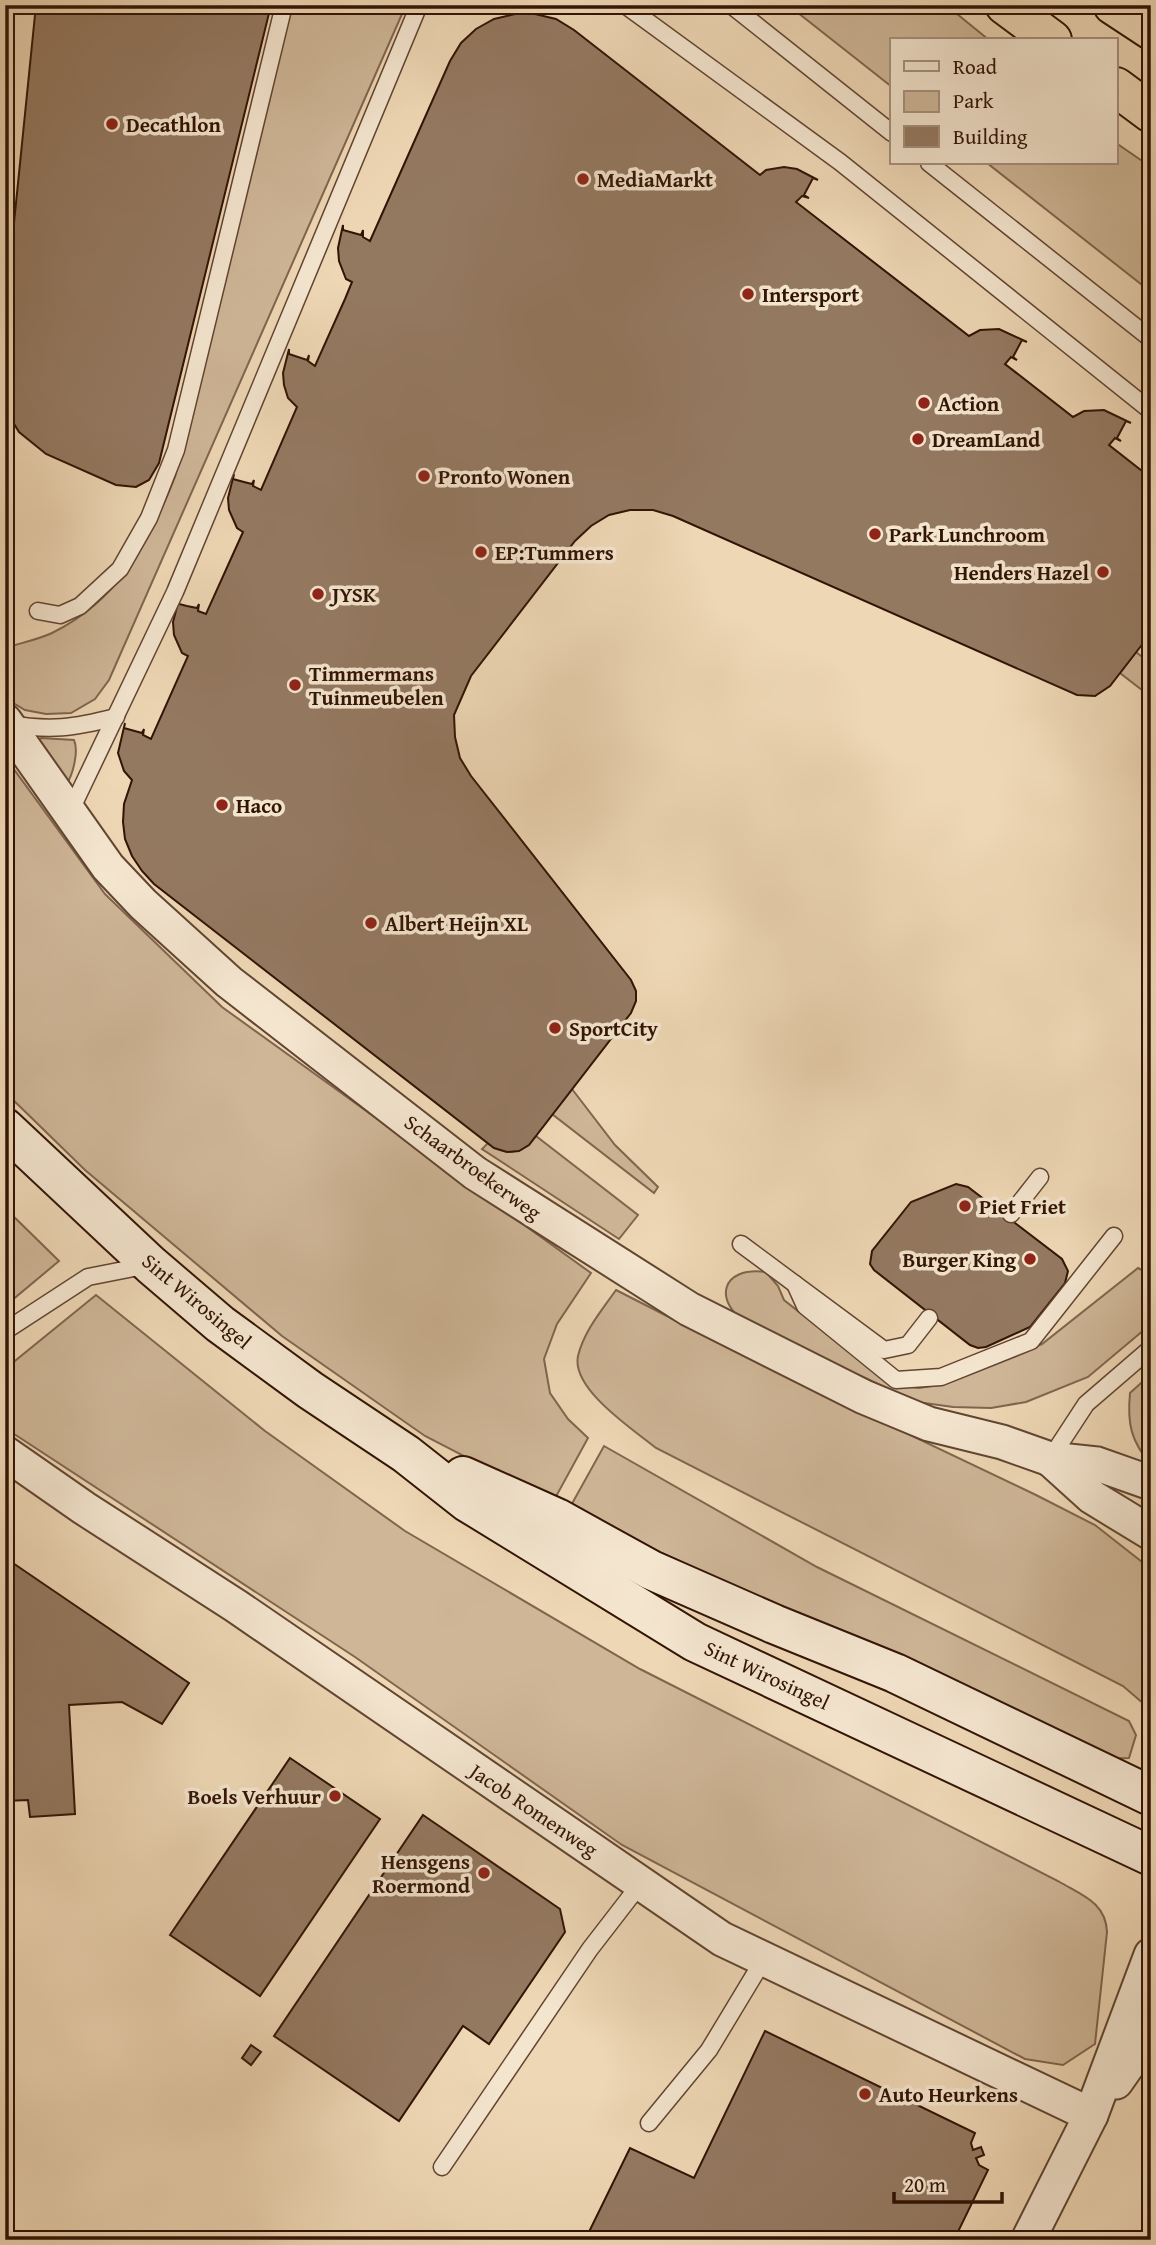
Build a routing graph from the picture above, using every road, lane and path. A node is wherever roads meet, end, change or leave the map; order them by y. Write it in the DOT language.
graph roads {
  1 [pos="284,5"];
  2 [pos="419,5"];
  3 [pos="625,5"];
  4 [pos="731,5"];
  5 [pos="1005,5"];
  6 [pos="1114,5"];
  7 [pos="1151,30"];
  8 [pos="1049,38"];
  9 [pos="1118,88"];
  10 [pos="1151,113"];
  11 [pos="890,131"];
  12 [pos="930,164"];
  13 [pos="1151,339"];
  14 [pos="1151,411"];
  15 [pos="38,611"];
  16 [pos="116,716"];
  17 [pos="6,722"];
  18 [pos="70,812"];
  19 [pos="5,1128"];
  20 [pos="1040,1177"];
  21 [pos="1011,1214"];
  22 [pos="1114,1237"];
  23 [pos="741,1244"];
  24 [pos="151,1265"];
  25 [pos="795,1284"];
  26 [pos="929,1318"];
  27 [pos="5,1331"];
  28 [pos="1151,1348"];
  29 [pos="5,1453"];
  30 [pos="406,1454"];
  31 [pos="1050,1459"];
  32 [pos="1151,1483"];
  33 [pos="1151,1533"];
  34 [pos="1151,1796"];
  35 [pos="1151,1856"];
  36 [pos="641,1883"];
  37 [pos="1151,1955"];
  38 [pos="764,1958"];
  39 [pos="1151,2032"];
  40 [pos="1091,2115"];
  41 [pos="649,2123"];
  42 [pos="442,2167"];
  43 [pos="1028,2240"];
  1 -- 15 [label="lane"];
  2 -- 16 [label="lane"];
  3 -- 14 [label="lane"];
  4 -- 11 [label="lane"];
  5 -- 8 [label="highway"];
  6 -- 7 [label="highway"];
  9 -- 10 [label="highway"];
  12 -- 13 [label="lane"];
  16 -- 17 [label="lane"];
  16 -- 18 [label="lane"];
  17 -- 18 [label="street, Schaarbroekerweg"];
  18 -- 31 [label="street, Schaarbroekerweg"];
  19 -- 24 [label="main road, Sint Wirosingel"];
  20 -- 21 [label="lane"];
  22 -- 25 [label="lane"];
  23 -- 25 [label="lane"];
  24 -- 27 [label="lane"];
  24 -- 30 [label="main road, Sint Wirosingel"];
  25 -- 26 [label="lane"];
  28 -- 31 [label="lane"];
  29 -- 36 [label="street, Jacob Romenweg"];
  30 -- 34 [label="main road, Sint Wirosingel"];
  30 -- 35 [label="main road, Sint Wirosingel"];
  31 -- 32 [label="street, Schaarbroekerweg"];
  31 -- 33 [label="street, Schaarbroekerweg"];
  36 -- 38 [label="street, Jacob Romenweg"];
  36 -- 42 [label="lane"];
  37 -- 40 [label="street"];
  38 -- 40 [label="street, Jacob Romenweg"];
  38 -- 41 [label="lane"];
  39 -- 40 [label="street"];
  40 -- 43 [label="street"];
}
